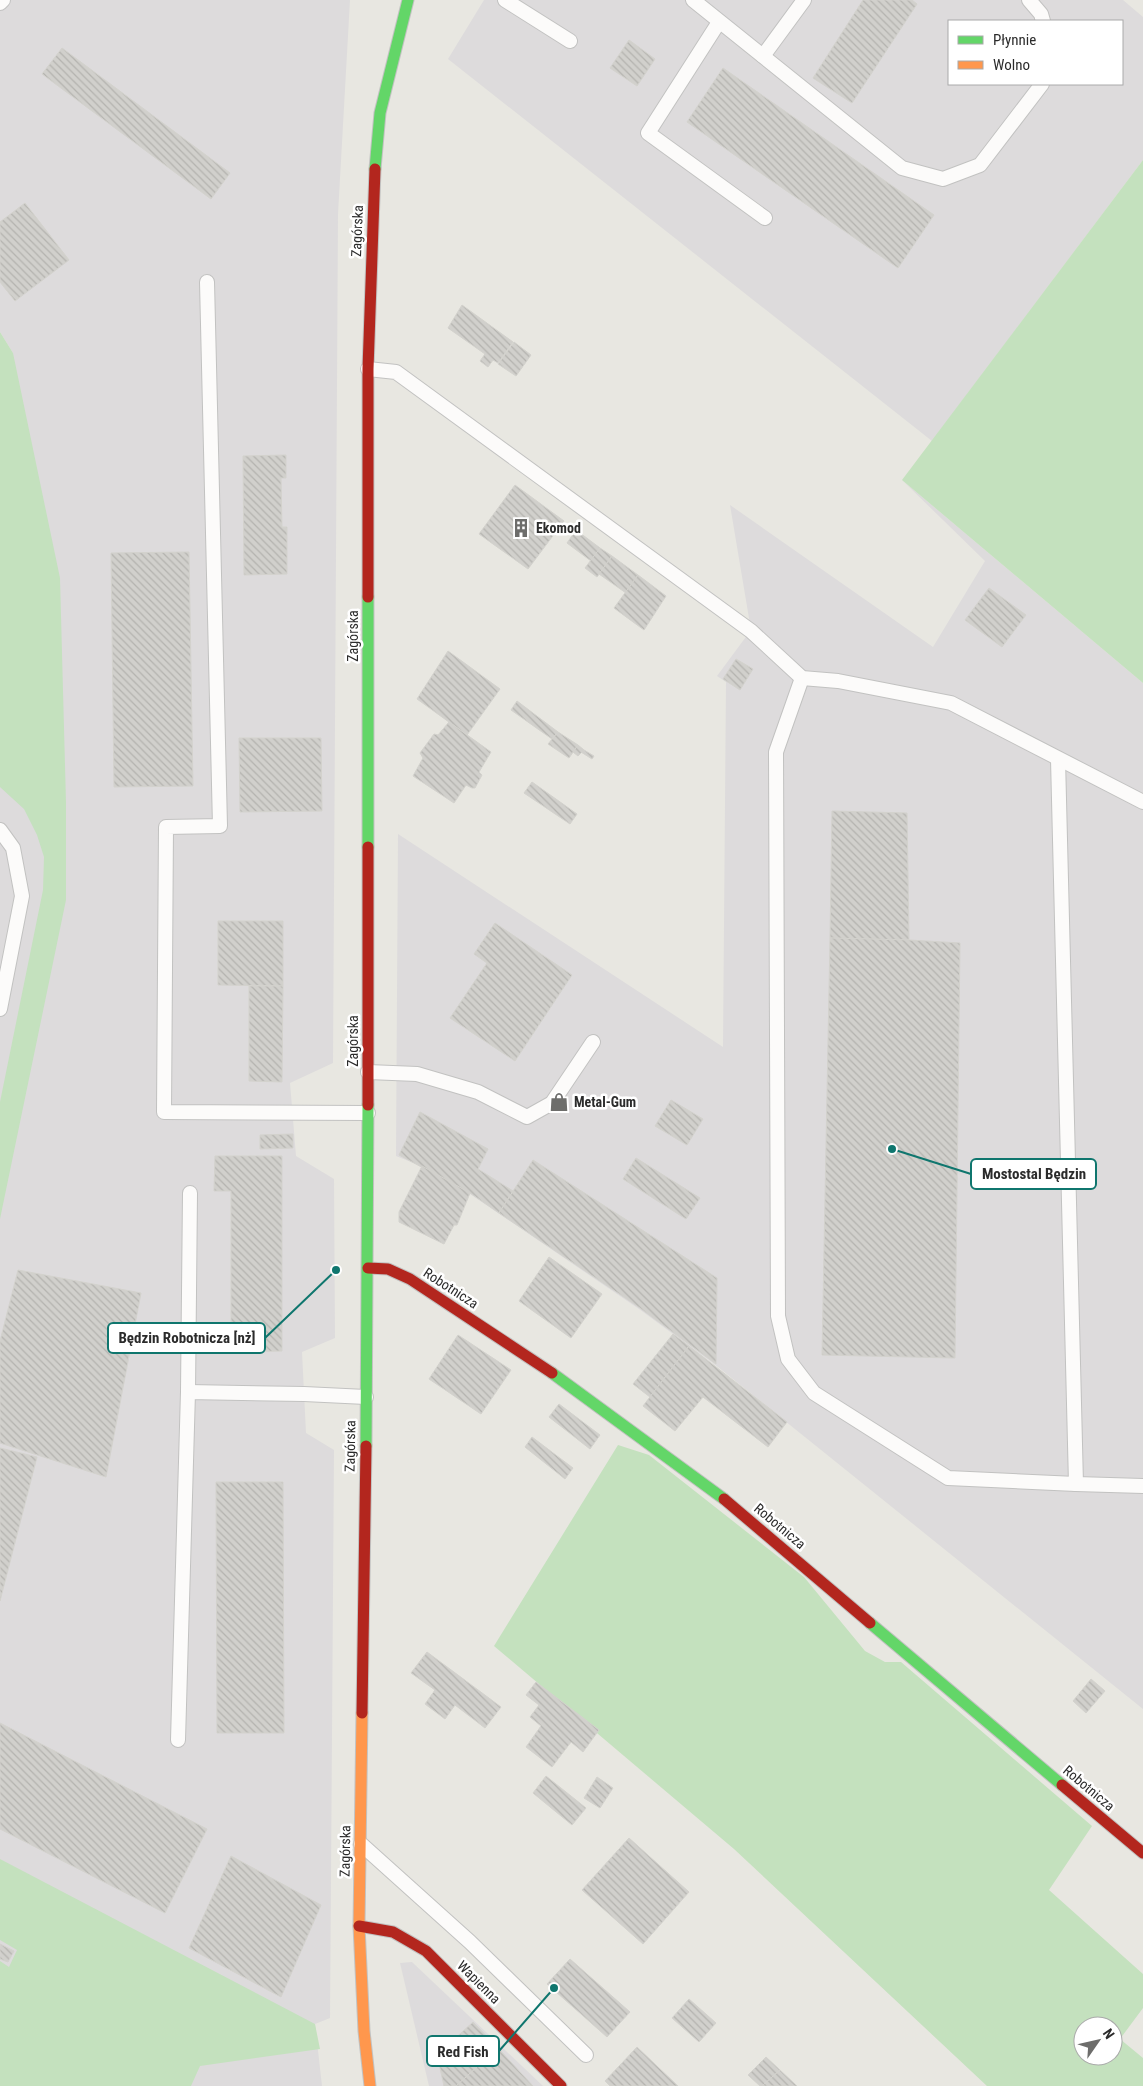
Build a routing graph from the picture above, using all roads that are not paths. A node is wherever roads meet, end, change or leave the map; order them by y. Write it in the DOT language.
graph roads {
  1 [pos="3,0"];
  2 [pos="408,0"];
  3 [pos="505,0"];
  4 [pos="692,0"];
  5 [pos="804,0"];
  6 [pos="1029,0"];
  7 [pos="0,3"];
  8 [pos="1043,20"];
  9 [pos="719,22"];
  10 [pos="570,41"];
  11 [pos="762,56"];
  12 [pos="1041,85"];
  13 [pos="765,218"];
  14 [pos="207,282"];
  15 [pos="368,369"];
  16 [pos="802,678"];
  17 [pos="1058,759"];
  18 [pos="1143,802"];
  19 [pos="0,830"];
  20 [pos="0,1009"];
  21 [pos="593,1042"];
  22 [pos="368,1072"];
  23 [pos="368,1113"];
  24 [pos="190,1192"];
  25 [pos="368,1268"];
  26 [pos="188,1392"];
  27 [pos="366,1397"];
  28 [pos="1076,1484"];
  29 [pos="1143,1486"];
  30 [pos="178,1740"];
  31 [pos="360,1844"];
  32 [pos="1143,1853"];
  33 [pos="359,1926"];
  34 [pos="586,2055"];
  35 [pos="370,2086"];
  36 [pos="561,2086"];
  1 -- 7 [label="lane"];
  2 -- 15 [label="street, Zagórska"];
  3 -- 10 [label="lane"];
  4 -- 9 [label="lane"];
  5 -- 11 [label="lane"];
  6 -- 8 [label="lane"];
  9 -- 11 [label="lane"];
  9 -- 13 [label="lane"];
  11 -- 12 [label="lane"];
  14 -- 23 [label="lane"];
  15 -- 16 [label="lane"];
  15 -- 22 [label="street, Zagórska"];
  16 -- 17 [label="lane"];
  16 -- 28 [label="lane"];
  17 -- 18 [label="lane"];
  17 -- 28 [label="lane"];
  19 -- 20 [label="lane"];
  21 -- 22 [label="lane"];
  22 -- 23 [label="street, Zagórska"];
  23 -- 25 [label="street, Zagórska"];
  24 -- 26 [label="lane"];
  25 -- 27 [label="street, Zagórska"];
  25 -- 32 [label="street, Robotnicza"];
  26 -- 27 [label="lane"];
  26 -- 30 [label="lane"];
  27 -- 31 [label="street, Zagórska"];
  28 -- 29 [label="lane"];
  31 -- 33 [label="street, Zagórska"];
  31 -- 34 [label="lane"];
  33 -- 35 [label="street, Zagórska"];
  33 -- 36 [label="street, Wapienna"];
}
